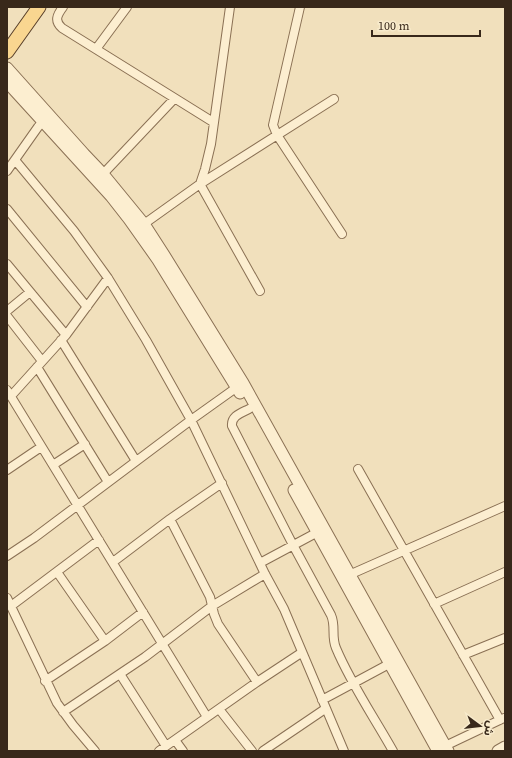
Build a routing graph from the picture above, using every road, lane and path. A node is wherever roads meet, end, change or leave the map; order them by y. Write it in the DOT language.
graph roads {
  1 [pos="30,7"];
  2 [pos="39,7"];
  3 [pos="63,7"];
  4 [pos="127,7"];
  5 [pos="230,7"];
  6 [pos="300,7"];
  7 [pos="7,38"];
  8 [pos="96,49"];
  9 [pos="7,52"];
  10 [pos="7,68"];
  11 [pos="7,82"];
  12 [pos="174,99"];
  13 [pos="334,99"];
  14 [pos="46,118"];
  15 [pos="213,122"];
  16 [pos="277,135"];
  17 [pos="15,160"];
  18 [pos="7,171"];
  19 [pos="103,174"];
  20 [pos="200,184"];
  21 [pos="7,209"];
  22 [pos="144,224"];
  23 [pos="342,234"];
  24 [pos="7,264"];
  25 [pos="108,278"];
  26 [pos="260,291"];
  27 [pos="30,292"];
  28 [pos="87,307"];
  29 [pos="7,311"];
  30 [pos="7,316"];
  31 [pos="64,337"];
  32 [pos="40,364"];
  33 [pos="240,385"];
  34 [pos="9,393"];
  35 [pos="249,409"];
  36 [pos="191,420"];
  37 [pos="85,444"];
  38 [pos="41,447"];
  39 [pos="136,461"];
  40 [pos="53,465"];
  41 [pos="358,469"];
  42 [pos="7,470"];
  43 [pos="108,482"];
  44 [pos="222,483"];
  45 [pos="77,505"];
  46 [pos="505,506"];
  47 [pos="170,519"];
  48 [pos="316,533"];
  49 [pos="99,540"];
  50 [pos="293,545"];
  51 [pos="404,551"];
  52 [pos="7,556"];
  53 [pos="113,562"];
  54 [pos="260,563"];
  55 [pos="57,572"];
  56 [pos="505,572"];
  57 [pos="264,574"];
  58 [pos="350,576"];
  59 [pos="7,598"];
  60 [pos="434,604"];
  61 [pos="11,606"];
  62 [pos="212,606"];
  63 [pos="143,612"];
  64 [pos="505,638"];
  65 [pos="105,641"];
  66 [pos="163,643"];
  67 [pos="302,653"];
  68 [pos="463,656"];
  69 [pos="389,664"];
  70 [pos="120,674"];
  71 [pos="45,681"];
  72 [pos="257,682"];
  73 [pos="354,682"];
  74 [pos="322,700"];
  75 [pos="219,709"];
  76 [pos="325,709"];
  77 [pos="63,712"];
  78 [pos="207,717"];
  79 [pos="502,718"];
  80 [pos="175,740"];
  81 [pos="166,746"];
  82 [pos="505,747"];
  83 [pos="443,749"];
  84 [pos="95,751"];
  85 [pos="159,751"];
  86 [pos="183,751"];
  87 [pos="252,751"];
  88 [pos="263,751"];
  89 [pos="344,751"];
  90 [pos="393,751"];
  91 [pos="498,751"];
  1 -- 7 [label="main road"];
  2 -- 9 [label="main road"];
  3 -- 8 [label="street"];
  4 -- 8 [label="street"];
  5 -- 15 [label="street"];
  6 -- 16 [label="street"];
  8 -- 12 [label="street"];
  10 -- 14 [label="street"];
  11 -- 14 [label="street"];
  12 -- 15 [label="street"];
  12 -- 19 [label="street"];
  13 -- 16 [label="street"];
  14 -- 17 [label="street"];
  14 -- 19 [label="street"];
  14 -- 33 [label="street"];
  15 -- 20 [label="street"];
  16 -- 20 [label="street"];
  16 -- 23 [label="street"];
  17 -- 18 [label="street"];
  17 -- 25 [label="street"];
  19 -- 22 [label="street"];
  20 -- 22 [label="street"];
  20 -- 26 [label="street"];
  21 -- 28 [label="street"];
  22 -- 33 [label="street"];
  24 -- 27 [label="street"];
  25 -- 28 [label="street"];
  25 -- 36 [label="street"];
  27 -- 29 [label="street"];
  27 -- 31 [label="street"];
  28 -- 31 [label="street"];
  30 -- 32 [label="street"];
  31 -- 32 [label="street"];
  31 -- 39 [label="street"];
  32 -- 34 [label="street"];
  32 -- 37 [label="street"];
  33 -- 35 [label="street"];
  33 -- 36 [label="street"];
  33 -- 58 [label="street"];
  34 -- 38 [label="street"];
  35 -- 48 [label="street"];
  35 -- 50 [label="street"];
  36 -- 39 [label="street"];
  36 -- 44 [label="street"];
  37 -- 40 [label="street"];
  37 -- 43 [label="street"];
  38 -- 40 [label="street"];
  38 -- 42 [label="street"];
  39 -- 43 [label="street"];
  40 -- 45 [label="street"];
  41 -- 51 [label="street"];
  43 -- 45 [label="street"];
  44 -- 47 [label="street"];
  44 -- 54 [label="street"];
  45 -- 49 [label="street"];
  45 -- 52 [label="street"];
  46 -- 51 [label="street"];
  47 -- 53 [label="street"];
  47 -- 62 [label="street"];
  48 -- 50 [label="street"];
  48 -- 69 [label="street"];
  49 -- 53 [label="street"];
  49 -- 55 [label="street"];
  50 -- 54 [label="street"];
  50 -- 73 [label="street"];
  51 -- 58 [label="street"];
  51 -- 60 [label="street"];
  53 -- 63 [label="street"];
  54 -- 57 [label="street"];
  55 -- 61 [label="street"];
  55 -- 65 [label="street"];
  56 -- 60 [label="street"];
  57 -- 62 [label="street"];
  57 -- 67 [label="street"];
  58 -- 83 [label="street"];
  59 -- 61 [label="street"];
  60 -- 68 [label="street"];
  61 -- 71 [label="street"];
  62 -- 66 [label="street"];
  62 -- 72 [label="street"];
  63 -- 65 [label="street"];
  63 -- 66 [label="street"];
  64 -- 68 [label="street"];
  65 -- 71 [label="street"];
  66 -- 70 [label="street"];
  66 -- 78 [label="street"];
  67 -- 72 [label="street"];
  67 -- 74 [label="street"];
  68 -- 79 [label="street"];
  69 -- 73 [label="street"];
  69 -- 83 [label="street"];
  70 -- 77 [label="street"];
  70 -- 81 [label="street"];
  71 -- 77 [label="street"];
  72 -- 75 [label="street"];
  73 -- 74 [label="street"];
  73 -- 90 [label="street"];
  74 -- 76 [label="street"];
  75 -- 78 [label="street"];
  75 -- 87 [label="street"];
  76 -- 88 [label="street"];
  76 -- 89 [label="street"];
  77 -- 84 [label="street"];
  78 -- 80 [label="street"];
  79 -- 83 [label="street"];
  80 -- 81 [label="street"];
  80 -- 86 [label="street"];
  81 -- 85 [label="street"];
  82 -- 91 [label="street"];
}
